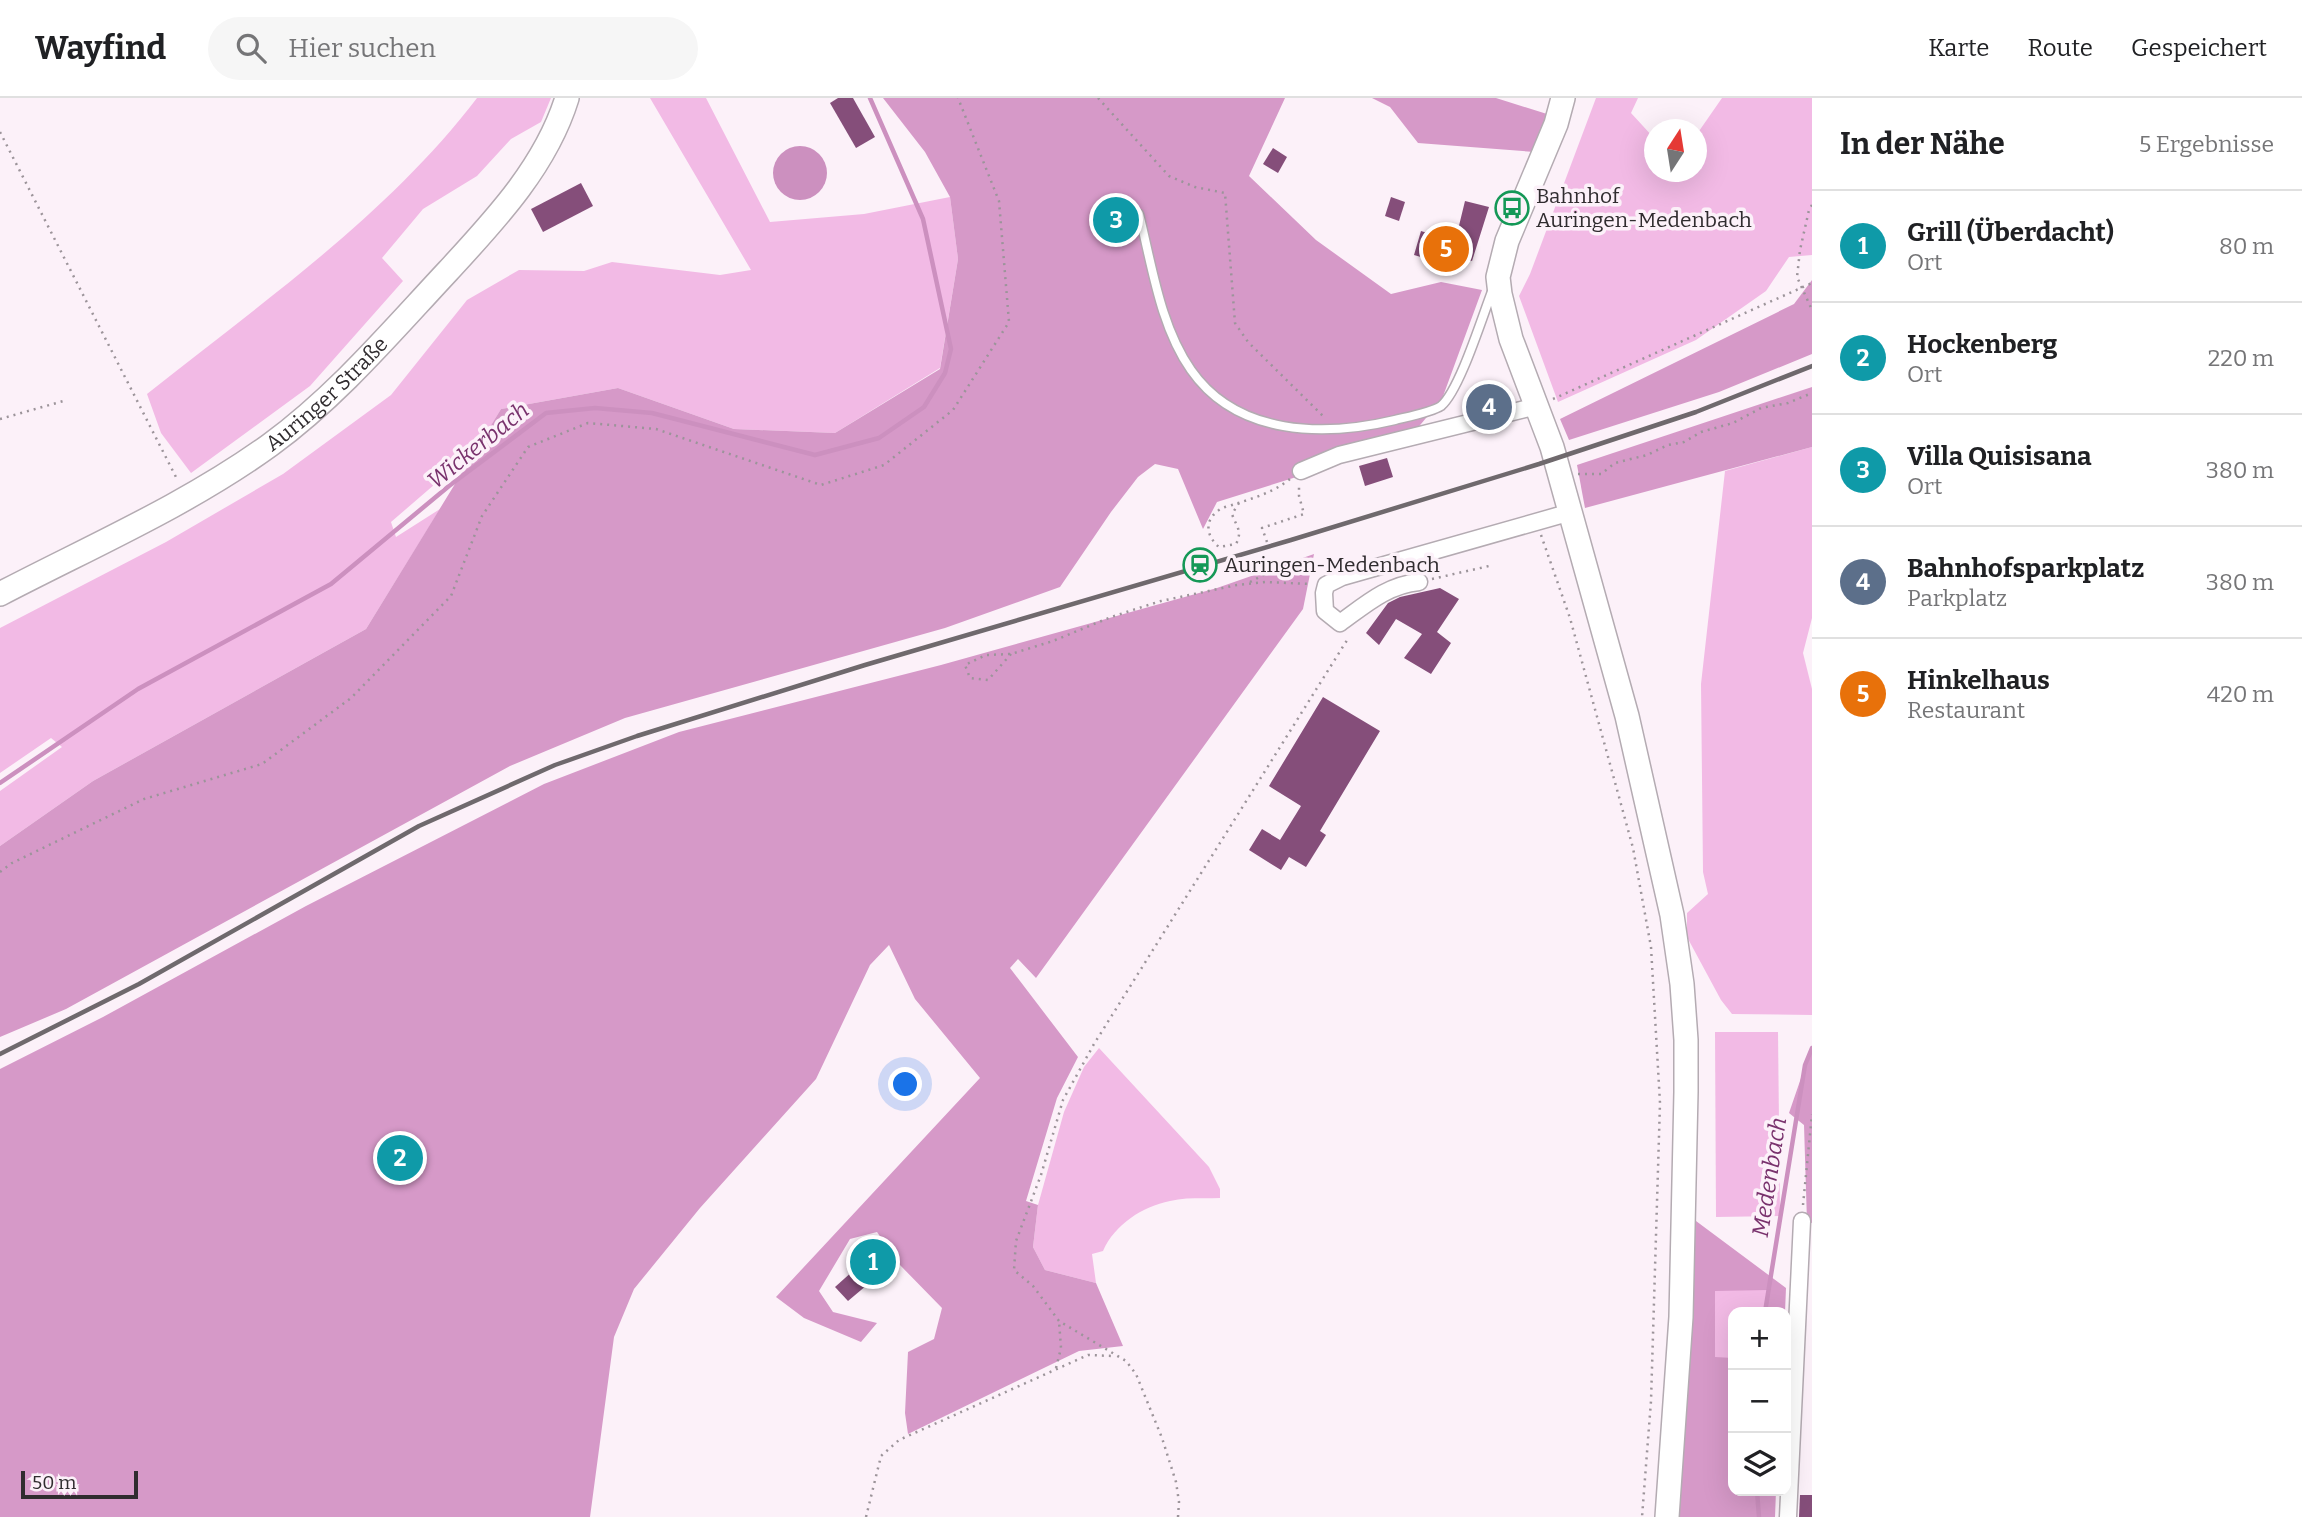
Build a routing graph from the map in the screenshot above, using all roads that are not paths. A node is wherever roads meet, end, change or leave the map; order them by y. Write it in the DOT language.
graph roads {
  1 [pos="567,98"];
  2 [pos="1563,98"];
  3 [pos="1139,214"];
  4 [pos="1498,277"];
  5 [pos="1537,406"];
  6 [pos="1301,471"];
  7 [pos="1571,512"];
  8 [pos="1419,582"];
  9 [pos="0,594"];
  10 [pos="1802,1221"];
  11 [pos="1667,1517"];
  12 [pos="1788,1517"];
  1 -- 9 [label="main road, Auringer Straße"];
  2 -- 4 [label="main road"];
  3 -- 4 [label="lane"];
  4 -- 5 [label="main road"];
  5 -- 6 [label="street"];
  5 -- 7 [label="main road"];
  7 -- 8 [label="street"];
  7 -- 11 [label="main road"];
  10 -- 12 [label="street"];
}
